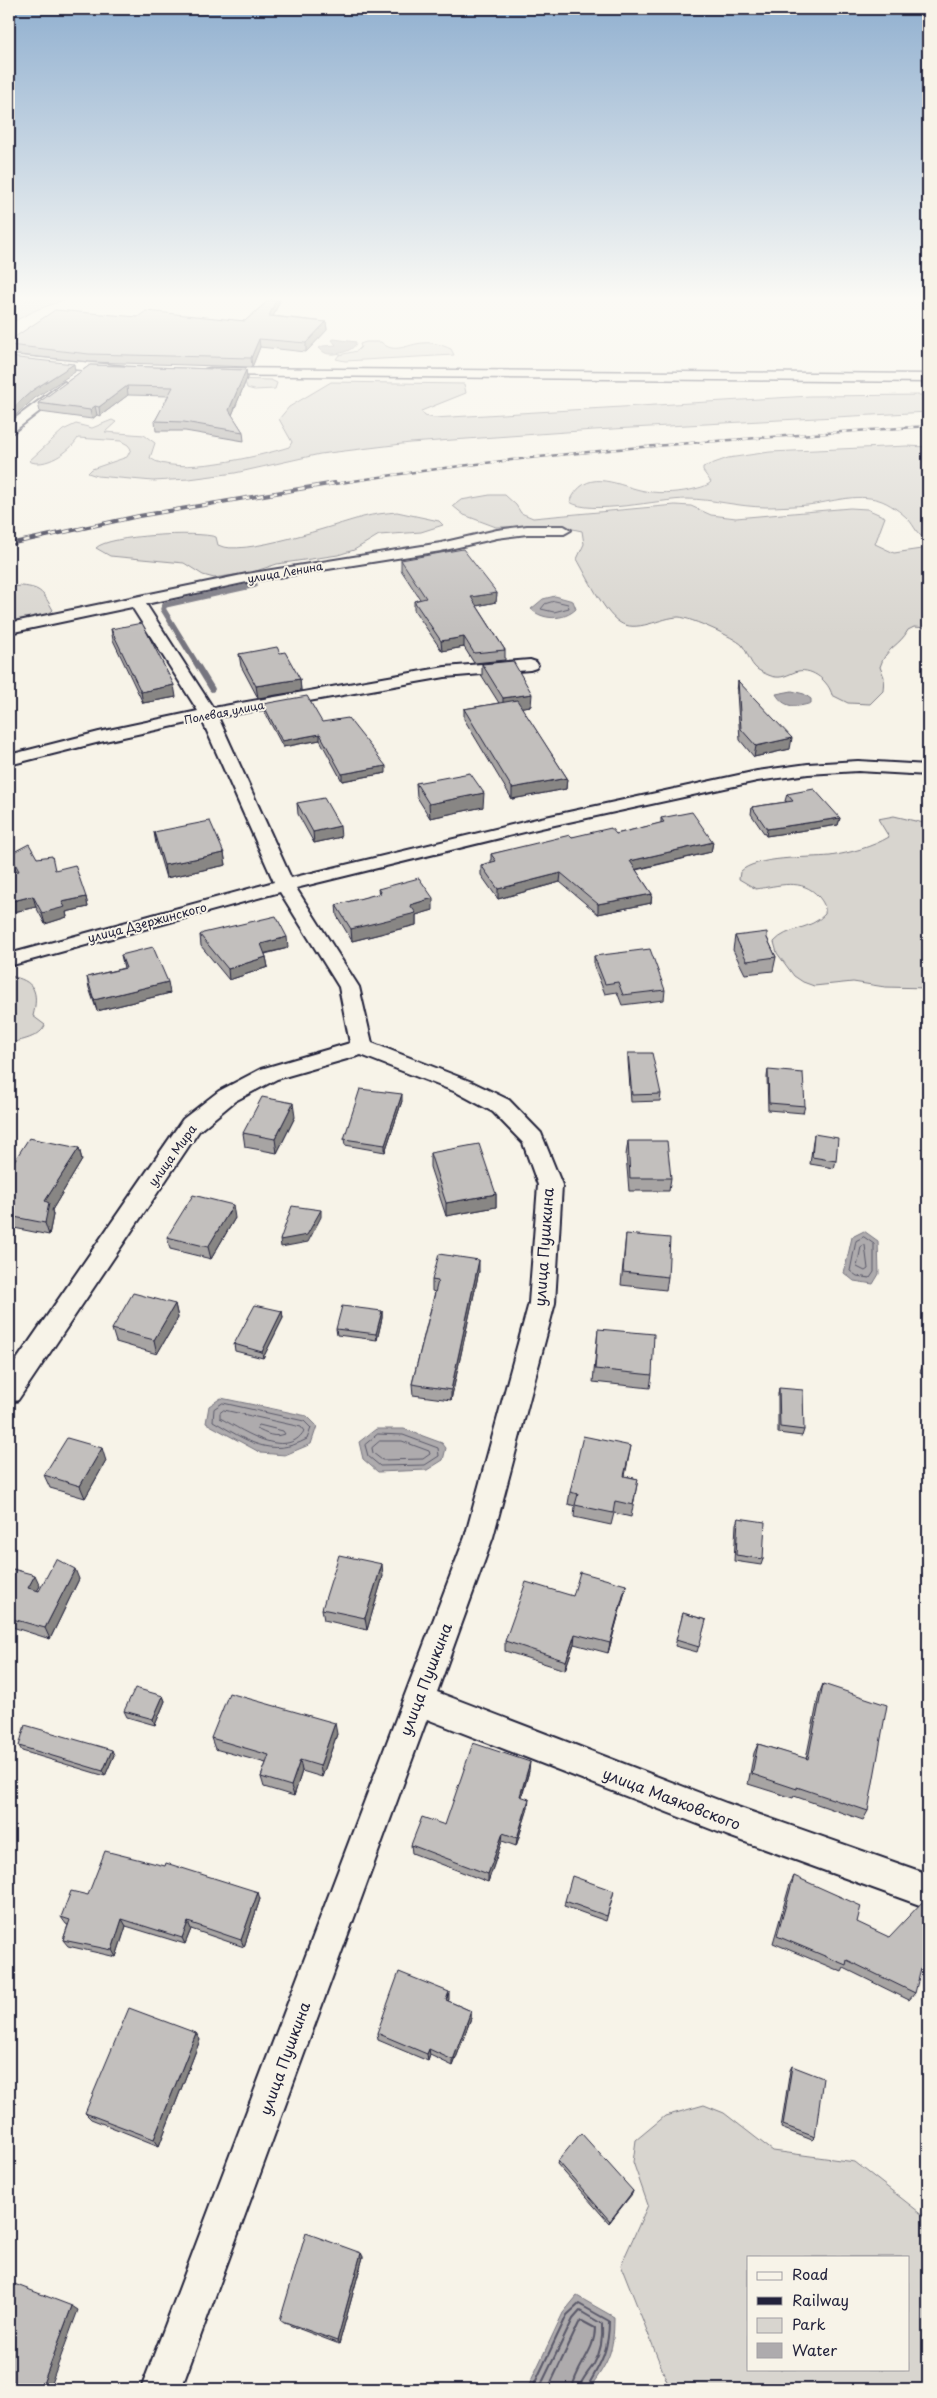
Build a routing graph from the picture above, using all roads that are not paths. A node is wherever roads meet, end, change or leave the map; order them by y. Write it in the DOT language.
graph roads {
  1 [pos="29,412"];
  2 [pos="9,429"];
  3 [pos="564,530"];
  4 [pos="137,602"];
  5 [pos="9,628"];
  6 [pos="530,665"];
  7 [pos="208,714"];
  8 [pos="9,760"];
  9 [pos="928,770"];
  10 [pos="285,885"];
  11 [pos="9,960"];
  12 [pos="362,1047"];
  13 [pos="9,1392"];
  14 [pos="417,1700"];
  15 [pos="928,1891"];
  16 [pos="161,2389"];
  1 -- 2 [label="street"];
  3 -- 4 [label="street, улица Ленина"];
  4 -- 5 [label="street, улица Ленина"];
  4 -- 7 [label="street"];
  6 -- 7 [label="street, Полевая улица"];
  7 -- 8 [label="street, Полевая улица"];
  7 -- 10 [label="street"];
  9 -- 10 [label="street, улица Дзержинского"];
  10 -- 11 [label="street, улица Дзержинского"];
  10 -- 12 [label="street"];
  12 -- 13 [label="street, улица Мира"];
  12 -- 14 [label="street, улица Пушкина"];
  14 -- 15 [label="street, улица Маяковского"];
  14 -- 16 [label="street, улица Пушкина"];
}
